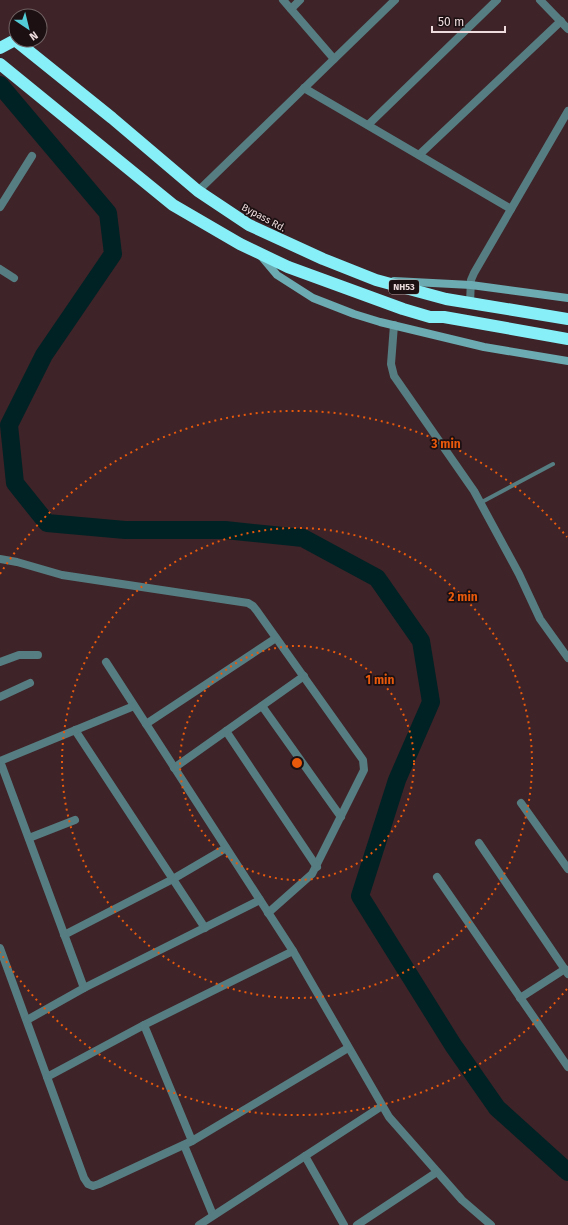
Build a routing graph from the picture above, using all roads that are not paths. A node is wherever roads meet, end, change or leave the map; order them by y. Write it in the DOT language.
graph roads {
  1 [pos="283,0"];
  2 [pos="300,0"];
  3 [pos="396,0"];
  4 [pos="497,0"];
  5 [pos="540,0"];
  6 [pos="291,9"];
  7 [pos="561,21"];
  8 [pos="568,29"];
  9 [pos="0,48"];
  10 [pos="334,59"];
  11 [pos="0,64"];
  12 [pos="304,88"];
  13 [pos="568,110"];
  14 [pos="368,125"];
  15 [pos="419,155"];
  16 [pos="32,156"];
  17 [pos="198,191"];
  18 [pos="0,207"];
  19 [pos="511,209"];
  20 [pos="258,252"];
  21 [pos="0,269"];
  22 [pos="14,278"];
  23 [pos="376,280"];
  24 [pos="471,285"];
  25 [pos="568,298"];
  26 [pos="470,303"];
  27 [pos="568,319"];
  28 [pos="394,325"];
  29 [pos="568,339"];
  30 [pos="568,361"];
  31 [pos="553,464"];
  32 [pos="480,503"];
  33 [pos="0,559"];
  34 [pos="276,638"];
  35 [pos="38,655"];
  36 [pos="568,658"];
  37 [pos="0,662"];
  38 [pos="106,662"];
  39 [pos="304,676"];
  40 [pos="30,683"];
  41 [pos="0,697"];
  42 [pos="134,706"];
  43 [pos="262,706"];
  44 [pos="146,724"];
  45 [pos="75,730"];
  46 [pos="226,731"];
  47 [pos="174,768"];
  48 [pos="520,803"];
  49 [pos="341,817"];
  50 [pos="75,820"];
  51 [pos="29,838"];
  52 [pos="479,843"];
  53 [pos="226,848"];
  54 [pos="567,864"];
  55 [pos="317,867"];
  56 [pos="437,877"];
  57 [pos="173,879"];
  58 [pos="260,900"];
  59 [pos="268,913"];
  60 [pos="205,928"];
  61 [pos="64,935"];
  62 [pos="0,948"];
  63 [pos="293,951"];
  64 [pos="566,972"];
  65 [pos="84,988"];
  66 [pos="520,998"];
  67 [pos="27,1020"];
  68 [pos="144,1025"];
  69 [pos="348,1048"];
  70 [pos="568,1067"];
  71 [pos="47,1077"];
  72 [pos="382,1106"];
  73 [pos="192,1141"];
  74 [pos="184,1145"];
  75 [pos="305,1156"];
  76 [pos="437,1172"];
  77 [pos="213,1215"];
  78 [pos="487,1224"];
  79 [pos="199,1225"];
  80 [pos="344,1225"];
  81 [pos="357,1225"];
  1 -- 6 [label="street"];
  2 -- 6 [label="street"];
  3 -- 10 [label="street"];
  4 -- 14 [label="street"];
  5 -- 7 [label="street"];
  6 -- 10 [label="street"];
  7 -- 8 [label="street"];
  7 -- 15 [label="street"];
  9 -- 17 [label="highway, Bypass Rd."];
  10 -- 12 [label="street"];
  11 -- 20 [label="highway"];
  12 -- 14 [label="street"];
  12 -- 17 [label="street"];
  13 -- 19 [label="street"];
  14 -- 15 [label="street"];
  15 -- 19 [label="street"];
  16 -- 18 [label="street"];
  17 -- 23 [label="highway, Bypass Rd. / NH53"];
  19 -- 24 [label="street"];
  20 -- 28 [label="street"];
  20 -- 29 [label="highway"];
  21 -- 22 [label="street"];
  23 -- 24 [label="street"];
  23 -- 26 [label="highway, Bypass Rd. / NH53"];
  24 -- 25 [label="street"];
  24 -- 26 [label="street"];
  26 -- 27 [label="highway, Bypass Rd. / NH53"];
  28 -- 30 [label="street"];
  28 -- 32 [label="street"];
  31 -- 32 [label="lane"];
  32 -- 36 [label="street"];
  33 -- 34 [label="street"];
  34 -- 39 [label="street"];
  34 -- 44 [label="street"];
  35 -- 37 [label="street"];
  38 -- 42 [label="street"];
  39 -- 43 [label="street"];
  39 -- 49 [label="street"];
  40 -- 41 [label="street"];
  42 -- 44 [label="street"];
  42 -- 45 [label="street"];
  43 -- 46 [label="street"];
  43 -- 49 [label="street"];
  44 -- 47 [label="street"];
  45 -- 51 [label="street"];
  45 -- 57 [label="street"];
  46 -- 47 [label="street"];
  46 -- 55 [label="street"];
  47 -- 53 [label="street"];
  48 -- 54 [label="street"];
  49 -- 55 [label="street"];
  50 -- 51 [label="street"];
  51 -- 61 [label="street"];
  52 -- 64 [label="street"];
  53 -- 57 [label="street"];
  53 -- 58 [label="street"];
  55 -- 59 [label="street"];
  56 -- 66 [label="street"];
  57 -- 60 [label="street"];
  57 -- 61 [label="street"];
  58 -- 59 [label="street"];
  58 -- 60 [label="street"];
  59 -- 63 [label="street"];
  60 -- 65 [label="street"];
  61 -- 65 [label="street"];
  62 -- 67 [label="street"];
  63 -- 68 [label="street"];
  63 -- 69 [label="street"];
  64 -- 66 [label="street"];
  65 -- 67 [label="street"];
  66 -- 70 [label="street"];
  67 -- 71 [label="street"];
  68 -- 71 [label="street"];
  68 -- 73 [label="street"];
  69 -- 72 [label="street"];
  69 -- 73 [label="street"];
  71 -- 74 [label="street"];
  72 -- 75 [label="street"];
  72 -- 76 [label="street"];
  73 -- 74 [label="street"];
  74 -- 77 [label="street"];
  75 -- 77 [label="street"];
  75 -- 80 [label="street"];
  76 -- 78 [label="street"];
  76 -- 81 [label="street"];
  77 -- 79 [label="street"];
}
